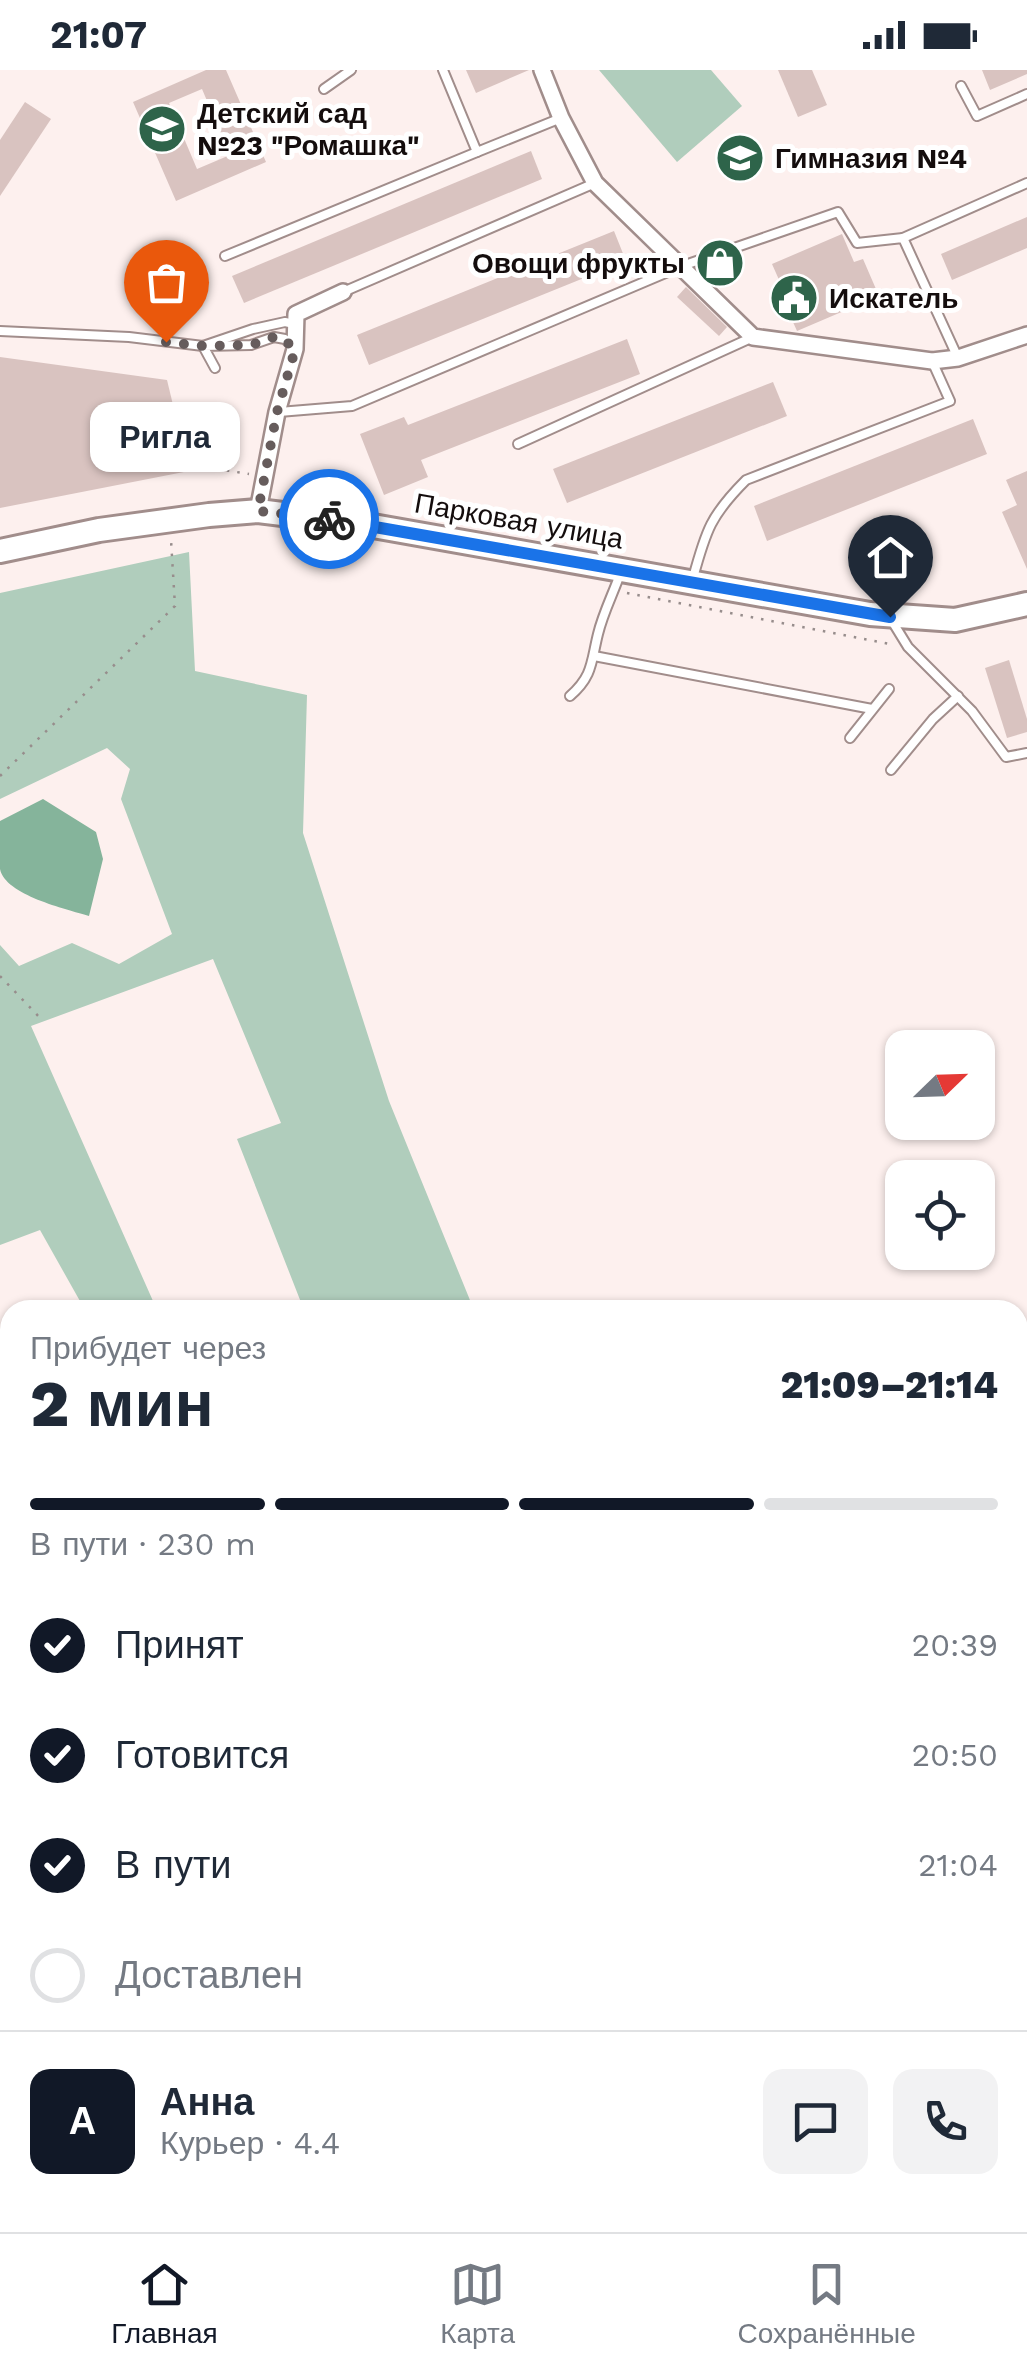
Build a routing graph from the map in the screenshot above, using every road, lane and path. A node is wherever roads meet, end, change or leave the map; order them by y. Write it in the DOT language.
graph roads {
  1 [pos="351,70"];
  2 [pos="444,70"];
  3 [pos="542,70"];
  4 [pos="961,86"];
  5 [pos="324,89"];
  6 [pos="1027,94"];
  7 [pos="561,118"];
  8 [pos="477,152"];
  9 [pos="1027,183"];
  10 [pos="595,184"];
  11 [pos="903,238"];
  12 [pos="225,256"];
  13 [pos="682,266"];
  14 [pos="343,292"];
  15 [pos="294,324"];
  16 [pos="0,331"];
  17 [pos="1027,335"];
  18 [pos="753,337"];
  19 [pos="203,346"];
  20 [pos="295,350"];
  21 [pos="958,358"];
  22 [pos="932,361"];
  23 [pos="216,368"];
  24 [pos="277,412"];
  25 [pos="518,444"];
  26 [pos="217,467"];
  27 [pos="265,476"];
  28 [pos="258,511"];
  29 [pos="171,533"];
  30 [pos="0,551"];
  31 [pos="618,580"];
  32 [pos="692,582"];
  33 [pos="1027,604"];
  34 [pos="890,617"];
  35 [pos="908,647"];
  36 [pos="594,656"];
  37 [pos="889,688"];
  38 [pos="570,696"];
  39 [pos="958,696"];
  40 [pos="872,709"];
  41 [pos="850,738"];
  42 [pos="1027,753"];
  43 [pos="891,770"];
  44 [pos="0,776"];
  45 [pos="0,976"];
  46 [pos="43,1021"];
  1 -- 5 [label="lane"];
  2 -- 8 [label="lane"];
  3 -- 7 [label="street"];
  4 -- 6 [label="lane"];
  7 -- 8 [label="lane"];
  7 -- 10 [label="street"];
  8 -- 12 [label="lane"];
  9 -- 11 [label="lane"];
  10 -- 13 [label="street"];
  10 -- 14 [label="lane"];
  11 -- 13 [label="lane"];
  11 -- 21 [label="lane"];
  13 -- 18 [label="street"];
  13 -- 24 [label="lane"];
  14 -- 15 [label="street"];
  15 -- 19 [label="lane"];
  15 -- 20 [label="street"];
  16 -- 19 [label="lane"];
  17 -- 21 [label="street"];
  18 -- 22 [label="street"];
  18 -- 25 [label="lane"];
  19 -- 20 [label="lane"];
  19 -- 23 [label="lane"];
  20 -- 24 [label="street"];
  21 -- 22 [label="street"];
  22 -- 32 [label="lane"];
  24 -- 27 [label="street"];
  26 -- 27 [label="path"];
  27 -- 28 [label="street"];
  28 -- 30 [label="main road, Парковая улица"];
  28 -- 31 [label="main road, Парковая улица"];
  29 -- 44 [label="path"];
  31 -- 32 [label="main road, Парковая улица"];
  31 -- 35 [label="path"];
  31 -- 36 [label="lane"];
  32 -- 34 [label="main road, Парковая улица"];
  33 -- 34 [label="main road, Парковая улица"];
  34 -- 35 [label="lane"];
  35 -- 39 [label="lane"];
  36 -- 38 [label="lane"];
  36 -- 40 [label="lane"];
  37 -- 40 [label="lane"];
  39 -- 42 [label="lane"];
  39 -- 43 [label="lane"];
  40 -- 41 [label="lane"];
  45 -- 46 [label="path"];
}
